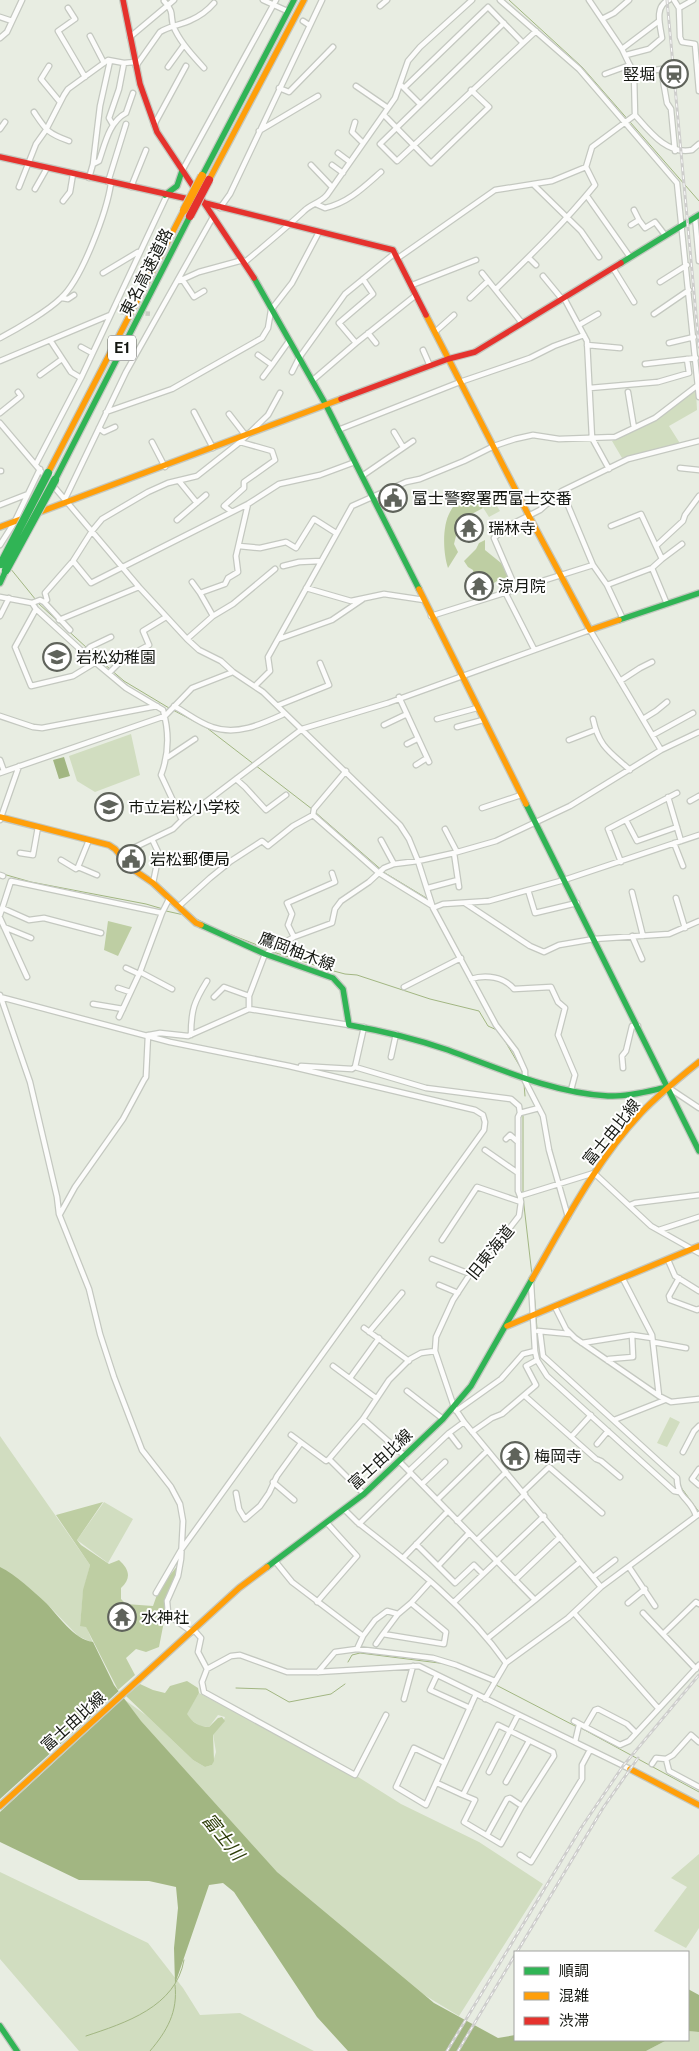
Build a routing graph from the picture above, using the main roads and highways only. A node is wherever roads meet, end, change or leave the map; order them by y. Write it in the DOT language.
graph roads {
  1 [pos="122,0"];
  2 [pos="294,0"];
  3 [pos="304,0"];
  4 [pos="0,157"];
  5 [pos="182,171"];
  6 [pos="206,178"];
  7 [pos="166,195"];
  8 [pos="204,202"];
  9 [pos="187,213"];
  10 [pos="697,216"];
  11 [pos="448,359"];
  12 [pos="326,405"];
  13 [pos="0,527"];
  14 [pos="2,567"];
  15 [pos="0,583"];
  16 [pos="699,593"];
  17 [pos="0,818"];
  18 [pos="699,1062"];
  19 [pos="668,1087"];
  20 [pos="699,1151"];
  21 [pos="697,1249"];
  22 [pos="507,1326"];
  23 [pos="630,1769"];
  24 [pos="699,1805"];
  25 [pos="0,1806"];
  26 [pos="0,2027"];
  27 [pos="17,2051"];
  1 -- 5 [label="main road"];
  2 -- 6 [label="main road, 東名高速道路 / E1"];
  3 -- 6 [label="main road, 東名高速道路 / E1"];
  4 -- 7 [label="main road"];
  5 -- 7 [label="main road"];
  5 -- 8 [label="main road"];
  6 -- 9 [label="main road, 東名高速道路 / E1, bridge"];
  7 -- 8 [label="main road"];
  8 -- 11 [label="main road"];
  8 -- 12 [label="main road"];
  9 -- 14 [label="main road, 東名高速道路 / E1, bridge"];
  9 -- 14 [label="main road, 東名高速道路 / E1, bridge"];
  10 -- 11 [label="main road"];
  11 -- 12 [label="main road"];
  11 -- 16 [label="main road"];
  12 -- 13 [label="main road"];
  12 -- 19 [label="main road"];
  14 -- 15 [label="main road, 東名高速道路"];
  17 -- 19 [label="main road, 鷹岡柚木線"];
  18 -- 19 [label="main road, 富士由比線"];
  19 -- 20 [label="main road"];
  19 -- 22 [label="main road, 富士由比線"];
  21 -- 22 [label="main road"];
  22 -- 25 [label="main road, 富士由比線"];
  23 -- 24 [label="main road"];
  26 -- 27 [label="main road"];
}
